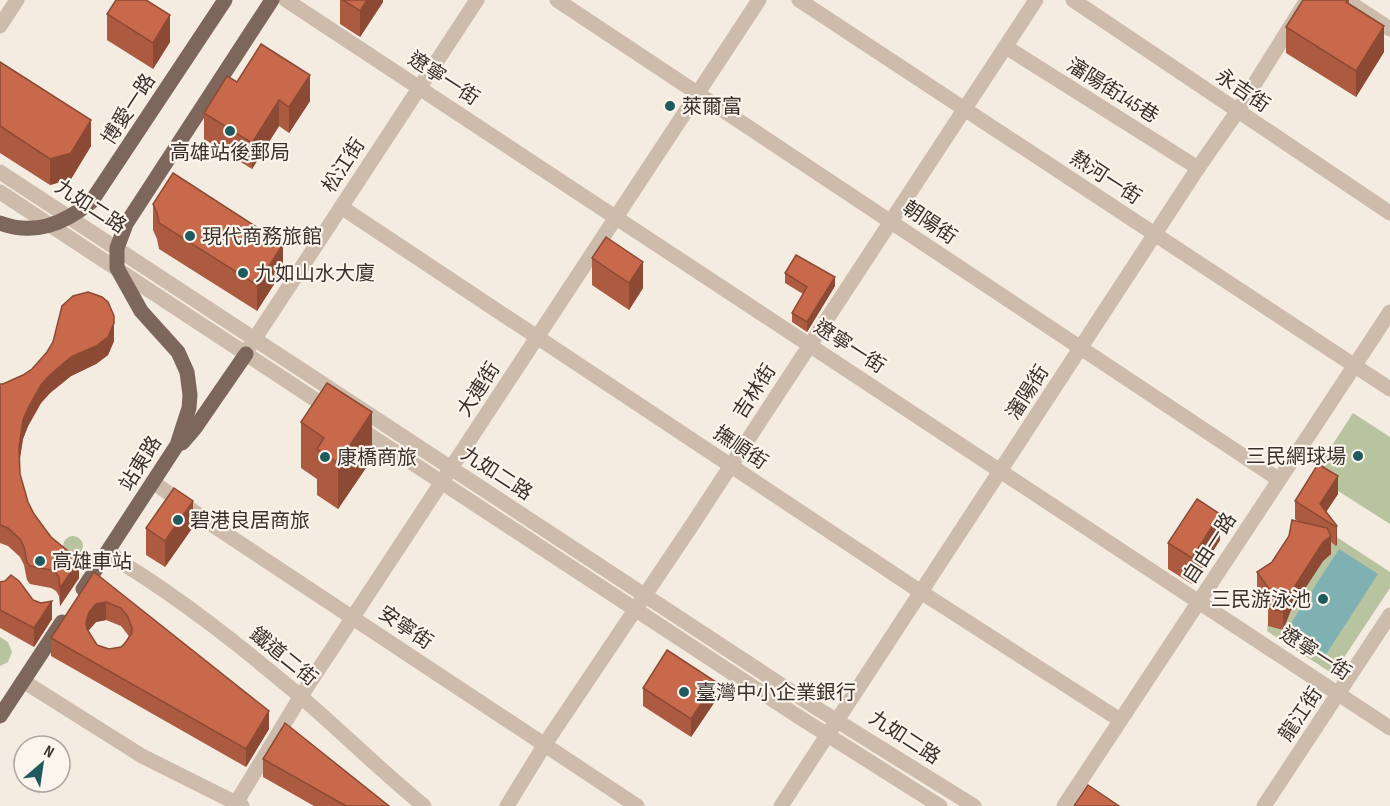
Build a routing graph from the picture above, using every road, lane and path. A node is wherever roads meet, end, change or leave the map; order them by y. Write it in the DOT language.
graph roads {
  1 [pos="17,0"];
  2 [pos="225,0"];
  3 [pos="272,0"];
  4 [pos="286,0"];
  5 [pos="477,0"];
  6 [pos="557,0"];
  7 [pos="759,0"];
  8 [pos="799,0"];
  9 [pos="1036,0"];
  10 [pos="1073,0"];
  11 [pos="1307,0"];
  12 [pos="1346,0"];
  13 [pos="0,26"];
  14 [pos="1390,29"];
  15 [pos="1006,47"];
  16 [pos="420,87"];
  17 [pos="698,93"];
  18 [pos="965,109"];
  19 [pos="1237,112"];
  20 [pos="1198,168"];
  21 [pos="0,172"];
  22 [pos="0,192"];
  23 [pos="341,207"];
  24 [pos="1390,213"];
  25 [pos="616,217"];
  26 [pos="70,218"];
  27 [pos="891,221"];
  28 [pos="0,223"];
  29 [pos="51,226"];
  30 [pos="1155,234"];
  31 [pos="117,249"];
  32 [pos="117,268"];
  33 [pos="1390,312"];
  34 [pos="537,337"];
  35 [pos="255,339"];
  36 [pos="810,344"];
  37 [pos="1081,347"];
  38 [pos="246,354"];
  39 [pos="1355,366"];
  40 [pos="1390,389"];
  41 [pos="170,457"];
  42 [pos="730,466"];
  43 [pos="451,468"];
  44 [pos="1001,471"];
  45 [pos="1278,479"];
  46 [pos="153,482"];
  47 [pos="441,482"];
  48 [pos="109,550"];
  49 [pos="921,592"];
  50 [pos="644,595"];
  51 [pos="1200,601"];
  52 [pos="634,609"];
  53 [pos="1390,615"];
  54 [pos="353,617"];
  55 [pos="23,681"];
  56 [pos="1339,694"];
  57 [pos="301,696"];
  58 [pos="0,717"];
  59 [pos="837,720"];
  60 [pos="1120,720"];
  61 [pos="1390,728"];
  62 [pos="828,734"];
  63 [pos="545,744"];
  64 [pos="239,804"];
  65 [pos="424,806"];
  66 [pos="507,806"];
  67 [pos="637,806"];
  68 [pos="781,806"];
  69 [pos="940,806"];
  70 [pos="974,806"];
  71 [pos="1064,806"];
  72 [pos="1264,806"];
  1 -- 13 [label="street"];
  2 -- 26 [label="main road, 博愛一路"];
  3 -- 31 [label="main road, 站東路"];
  4 -- 16 [label="street, 遼寧一街"];
  5 -- 16 [label="street, 松江街"];
  6 -- 17 [label="street, 朝陽街"];
  7 -- 17 [label="street, 大連街"];
  8 -- 18 [label="street, 熱河一街"];
  9 -- 15 [label="street, 吉林街"];
  10 -- 19 [label="street, 永吉街"];
  11 -- 19 [label="street, 瀋陽街"];
  12 -- 14 [label="street"];
  15 -- 18 [label="street, 吉林街"];
  15 -- 20 [label="street, 瀋陽街145巷"];
  16 -- 23 [label="street, 松江街"];
  16 -- 25 [label="street, 遼寧一街"];
  17 -- 25 [label="street, 大連街"];
  17 -- 27 [label="street, 朝陽街"];
  18 -- 27 [label="street, 吉林街"];
  18 -- 30 [label="street, 熱河一街"];
  19 -- 20 [label="street, 瀋陽街"];
  19 -- 24 [label="street, 永吉街"];
  20 -- 30 [label="street, 瀋陽街"];
  21 -- 26 [label="street, 九如二路"];
  22 -- 29 [label="street, 九如二路"];
  23 -- 34 [label="street, 撫順街"];
  23 -- 35 [label="street, 松江街"];
  25 -- 34 [label="street, 大連街"];
  25 -- 36 [label="street, 遼寧一街"];
  26 -- 29 [label="main road, 博愛一路"];
  26 -- 31 [label="street, 九如二路"];
  27 -- 36 [label="street, 吉林街"];
  27 -- 37 [label="street, 朝陽街"];
  28 -- 29 [label="main road, 博愛一路"];
  29 -- 32 [label="street, 九如二路"];
  30 -- 37 [label="street, 瀋陽街"];
  30 -- 39 [label="street, 熱河一街"];
  31 -- 32 [label="main road, 站東路"];
  31 -- 35 [label="street, 九如二路"];
  32 -- 38 [label="street, 九如二路"];
  32 -- 41 [label="main road, 站東路"];
  33 -- 39 [label="street, 自由一路"];
  34 -- 42 [label="street, 撫順街"];
  34 -- 43 [label="street, 大連街"];
  35 -- 38 [label="street, 松江街"];
  35 -- 43 [label="street, 九如二路"];
  36 -- 42 [label="street, 吉林街"];
  36 -- 44 [label="street, 遼寧一街"];
  37 -- 44 [label="street, 瀋陽街"];
  37 -- 45 [label="street, 朝陽街"];
  38 -- 41 [label="main road"];
  38 -- 47 [label="street, 九如二路"];
  39 -- 40 [label="street, 熱河一街"];
  39 -- 45 [label="street, 自由一路"];
  41 -- 46 [label="main road, 站東路"];
  42 -- 49 [label="street, 撫順街"];
  42 -- 50 [label="street, 吉林街"];
  43 -- 47 [label="street, 大連街"];
  43 -- 50 [label="street, 九如二路"];
  44 -- 49 [label="street, 瀋陽街"];
  44 -- 51 [label="street, 遼寧一街"];
  45 -- 51 [label="street, 自由一路"];
  46 -- 48 [label="main road, 站東路"];
  46 -- 54 [label="street, 安寧街"];
  47 -- 52 [label="street, 九如二路"];
  47 -- 54 [label="street, 大連街"];
  48 -- 55 [label="main road, 站東路"];
  48 -- 57 [label="street, 鐵道二街"];
  49 -- 59 [label="street, 瀋陽街"];
  49 -- 60 [label="street, 撫順街"];
  50 -- 52 [label="street, 吉林街"];
  50 -- 59 [label="street, 九如二路"];
  51 -- 56 [label="street, 遼寧一街"];
  51 -- 60 [label="street, 自由一路"];
  52 -- 62 [label="street, 九如二路"];
  52 -- 63 [label="street, 吉林街"];
  53 -- 56 [label="street, 龍江街"];
  54 -- 57 [label="street, 大連街"];
  54 -- 63 [label="street, 安寧街"];
  55 -- 58 [label="main road, 站東路"];
  55 -- 64 [label="street"];
  56 -- 61 [label="street, 遼寧一街"];
  56 -- 72 [label="street, 龍江街"];
  57 -- 64 [label="street, 大連街"];
  57 -- 65 [label="street, 鐵道二街"];
  59 -- 62 [label="street, 瀋陽街"];
  59 -- 70 [label="street, 九如二路"];
  60 -- 71 [label="street, 自由一路"];
  62 -- 68 [label="street, 瀋陽街"];
  62 -- 69 [label="street, 九如二路"];
  63 -- 66 [label="street, 吉林街"];
  63 -- 67 [label="street, 安寧街"];
}
